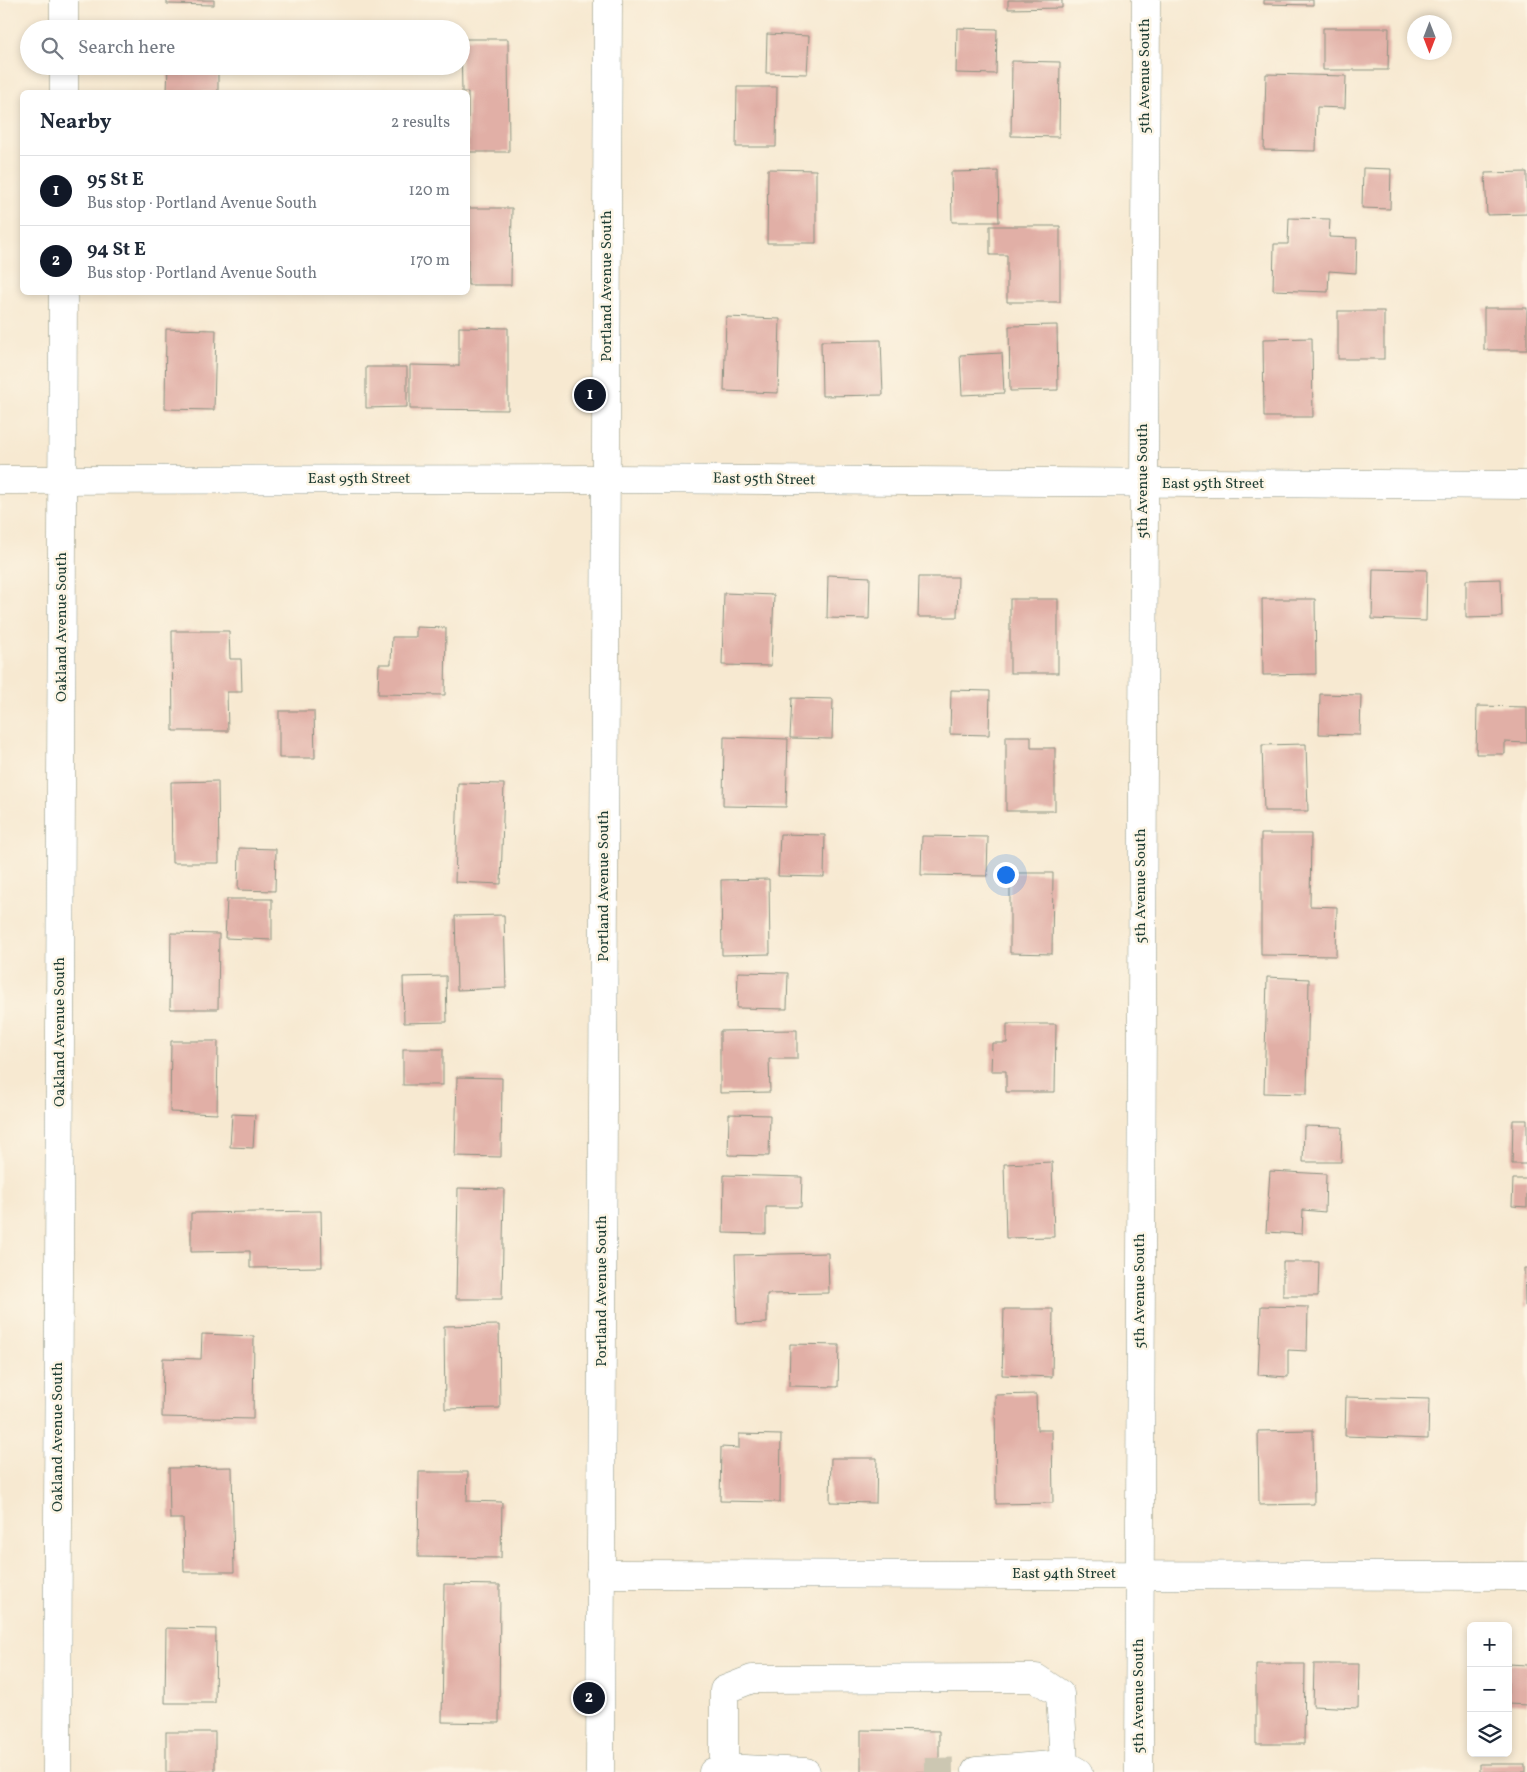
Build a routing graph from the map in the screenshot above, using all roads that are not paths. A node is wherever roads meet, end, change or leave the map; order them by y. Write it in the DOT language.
graph roads {
  1 [pos="64,0"];
  2 [pos="608,0"];
  3 [pos="1146,0"];
  4 [pos="64,20"];
  5 [pos="64,75"];
  6 [pos="64,90"];
  7 [pos="63,295"];
  8 [pos="607,478"];
  9 [pos="0,480"];
  10 [pos="62,480"];
  11 [pos="1143,483"];
  12 [pos="1527,485"];
  13 [pos="600,1574"];
  14 [pos="1139,1574"];
  15 [pos="1527,1576"];
  16 [pos="1071,1768"];
  17 [pos="718,1770"];
  18 [pos="976,1771"];
  19 [pos="57,1772"];
  20 [pos="600,1772"];
  21 [pos="806,1772"];
  22 [pos="1139,1772"];
  1 -- 4 [label="street"];
  2 -- 8 [label="street, Portland Avenue South"];
  3 -- 11 [label="street, 5th Avenue South"];
  5 -- 6 [label="street"];
  7 -- 10 [label="street, Oakland Avenue South"];
  8 -- 10 [label="street, East 95th Street"];
  8 -- 11 [label="street, East 95th Street"];
  8 -- 13 [label="street, Portland Avenue South"];
  9 -- 10 [label="street, East 95th Street"];
  10 -- 19 [label="street, Oakland Avenue South"];
  11 -- 12 [label="street, East 95th Street"];
  11 -- 14 [label="street, 5th Avenue South"];
  13 -- 14 [label="street, East 94th Street"];
  13 -- 20 [label="street, Portland Avenue South"];
  14 -- 15 [label="street, East 94th Street"];
  14 -- 22 [label="street, 5th Avenue South"];
  16 -- 17 [label="street"];
  16 -- 18 [label="street"];
  17 -- 21 [label="street"];
}
